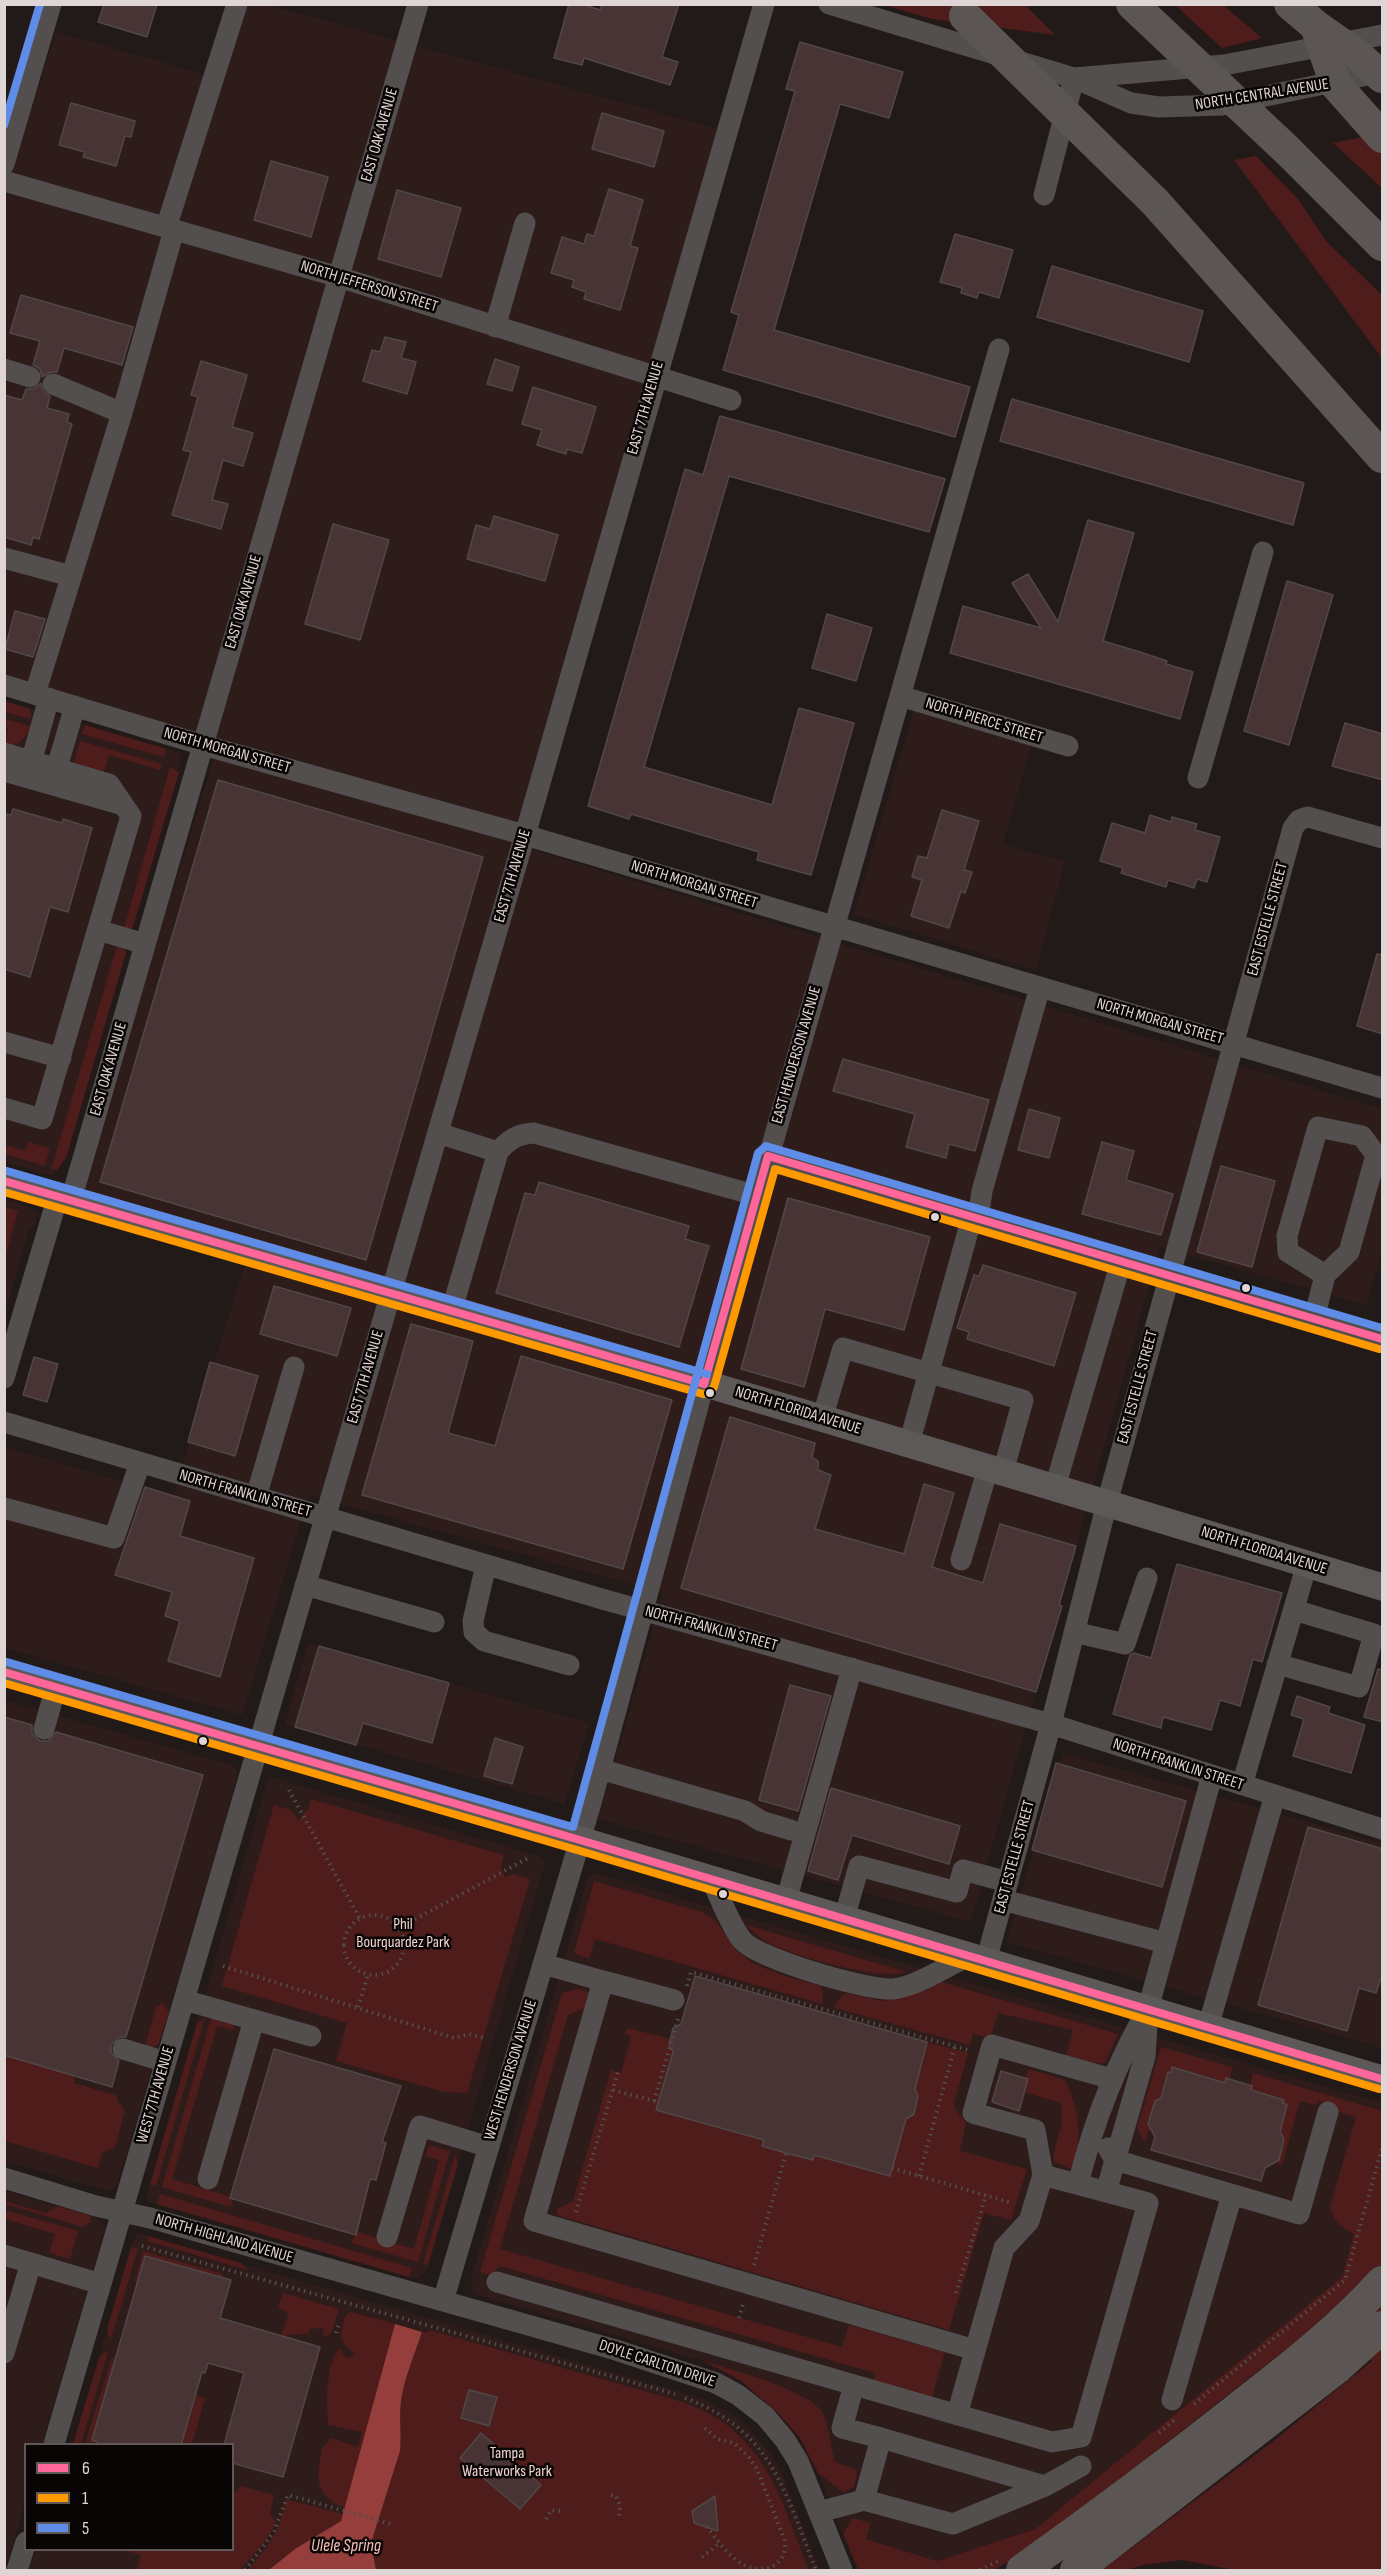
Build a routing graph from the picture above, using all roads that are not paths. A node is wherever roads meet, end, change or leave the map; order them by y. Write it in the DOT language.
graph roads {
  1 [pos="51,4"];
  2 [pos="237,4"];
  3 [pos="418,4"];
  4 [pos="764,4"];
  5 [pos="829,4"];
  6 [pos="1132,4"];
  7 [pos="1290,4"];
  8 [pos="959,10"];
  9 [pos="1316,27"];
  10 [pos="1383,35"];
  11 [pos="1383,72"];
  12 [pos="1383,77"];
  13 [pos="1074,78"];
  14 [pos="1383,137"];
  15 [pos="4,164"];
  16 [pos="4,181"];
  17 [pos="1044,195"];
  18 [pos="525,223"];
  19 [pos="170,229"];
  20 [pos="1383,245"];
  21 [pos="339,277"];
  22 [pos="495,327"];
  23 [pos="999,349"];
  24 [pos="4,369"];
  25 [pos="30,376"];
  26 [pos="655,378"];
  27 [pos="53,384"];
  28 [pos="1319,387"];
  29 [pos="731,400"];
  30 [pos="122,413"];
  31 [pos="1383,457"];
  32 [pos="1383,479"];
  33 [pos="1263,552"];
  34 [pos="4,558"];
  35 [pos="71,576"];
  36 [pos="4,685"];
  37 [pos="42,696"];
  38 [pos="900,696"];
  39 [pos="75,706"];
  40 [pos="203,745"];
  41 [pos="1068,746"];
  42 [pos="4,753"];
  43 [pos="29,769"];
  44 [pos="4,771"];
  45 [pos="55,777"];
  46 [pos="1198,778"];
  47 [pos="525,835"];
  48 [pos="1383,838"];
  49 [pos="833,927"];
  50 [pos="98,930"];
  51 [pos="145,944"];
  52 [pos="1040,987"];
  53 [pos="4,1042"];
  54 [pos="1234,1043"];
  55 [pos="61,1058"];
  56 [pos="1383,1088"];
  57 [pos="4,1108"];
  58 [pos="438,1133"];
  59 [pos="498,1152"];
  60 [pos="768,1156"];
  61 [pos="4,1181"];
  62 [pos="758,1196"];
  63 [pos="65,1198"];
  64 [pos="975,1218"];
  65 [pos="1121,1262"];
  66 [pos="1325,1275"];
  67 [pos="1168,1277"];
  68 [pos="391,1291"];
  69 [pos="452,1309"];
  70 [pos="1314,1319"];
  71 [pos="1383,1339"];
  72 [pos="294,1367"];
  73 [pos="929,1373"];
  74 [pos="4,1378"];
  75 [pos="704,1384"];
  76 [pos="822,1419"];
  77 [pos="4,1422"];
  78 [pos="909,1444"];
  79 [pos="140,1462"];
  80 [pos="996,1470"];
  81 [pos="1055,1487"];
  82 [pos="256,1497"];
  83 [pos="1107,1503"];
  84 [pos="4,1508"];
  85 [pos="324,1517"];
  86 [pos="961,1560"];
  87 [pos="1307,1564"];
  88 [pos="486,1565"];
  89 [pos="1147,1578"];
  90 [pos="305,1585"];
  91 [pos="1383,1587"];
  92 [pos="644,1610"];
  93 [pos="1294,1610"];
  94 [pos="434,1622"];
  95 [pos="1074,1632"];
  96 [pos="1277,1664"];
  97 [pos="569,1665"];
  98 [pos="852,1668"];
  99 [pos="4,1672"];
  100 [pos="56,1687"];
  101 [pos="1051,1724"];
  102 [pos="44,1729"];
  103 [pos="259,1746"];
  104 [pos="600,1769"];
  105 [pos="1212,1775"];
  106 [pos="1242,1785"];
  107 [pos="1275,1795"];
  108 [pos="1383,1829"];
  109 [pos="791,1830"];
  110 [pos="580,1840"];
  111 [pos="711,1879"];
  112 [pos="1005,1891"];
  113 [pos="786,1901"];
  114 [pos="844,1918"];
  115 [pos="1166,1943"];
  116 [pos="977,1958"];
  117 [pos="543,1964"];
  118 [pos="603,1981"];
  119 [pos="184,2000"];
  120 [pos="679,2003"];
  121 [pos="1148,2009"];
  122 [pos="254,2020"];
  123 [pos="1208,2027"];
  124 [pos="311,2036"];
  125 [pos="123,2049"];
  126 [pos="166,2062"];
  127 [pos="1112,2079"];
  128 [pos="1383,2079"];
  129 [pos="1328,2112"];
  130 [pos="1094,2125"];
  131 [pos="489,2147"];
  132 [pos="1115,2160"];
  133 [pos="1042,2175"];
  134 [pos="4,2178"];
  135 [pos="208,2179"];
  136 [pos="1078,2184"];
  137 [pos="1106,2192"];
  138 [pos="1232,2195"];
  139 [pos="122,2211"];
  140 [pos="387,2237"];
  141 [pos="4,2255"];
  142 [pos="31,2263"];
  143 [pos="497,2282"];
  144 [pos="101,2284"];
  145 [pos="1379,2286"];
  146 [pos="443,2301"];
  147 [pos="1383,2327"];
  148 [pos="975,2350"];
  149 [pos="4,2353"];
  150 [pos="854,2385"];
  151 [pos="1182,2406"];
  152 [pos="957,2415"];
  153 [pos="880,2438"];
  154 [pos="55,2443"];
  155 [pos="1081,2466"];
  156 [pos="1045,2486"];
  157 [pos="864,2500"];
  158 [pos="819,2512"];
  159 [pos="24,2548"];
  160 [pos="1012,2565"];
  161 [pos="17,2571"];
  162 [pos="842,2571"];
  163 [pos="1076,2571"];
  1 -- 15 [label="street"];
  2 -- 19 [label="street"];
  3 -- 21 [label="street, EAST OAK AVENUE"];
  4 -- 26 [label="street, EAST 7TH AVENUE"];
  5 -- 13 [label="street, NORTH CENTRAL AVENUE"];
  6 -- 20 [label="highway, bridge"];
  7 -- 9 [label="highway"];
  8 -- 28 [label="highway, bridge"];
  9 -- 12 [label="highway, bridge"];
  9 -- 14 [label="highway, bridge"];
  10 -- 13 [label="street, NORTH CENTRAL AVENUE"];
  11 -- 13 [label="street, NORTH CENTRAL AVENUE"];
  13 -- 17 [label="street"];
  16 -- 19 [label="street, NORTH JEFFERSON STREET"];
  18 -- 22 [label="street"];
  19 -- 21 [label="street, NORTH JEFFERSON STREET"];
  19 -- 30 [label="street"];
  21 -- 22 [label="street, NORTH JEFFERSON STREET"];
  21 -- 40 [label="street, EAST OAK AVENUE"];
  22 -- 26 [label="street, NORTH JEFFERSON STREET"];
  23 -- 38 [label="street, EAST HENDERSON AVENUE"];
  24 -- 25 [label="street"];
  26 -- 29 [label="street, NORTH JEFFERSON STREET"];
  26 -- 47 [label="street, EAST 7TH AVENUE"];
  27 -- 30 [label="street"];
  28 -- 31 [label="highway"];
  28 -- 32 [label="highway"];
  30 -- 35 [label="street"];
  33 -- 46 [label="street"];
  34 -- 35 [label="street"];
  35 -- 37 [label="street"];
  36 -- 37 [label="street, NORTH MORGAN STREET"];
  37 -- 39 [label="street, NORTH MORGAN STREET"];
  37 -- 43 [label="street"];
  38 -- 41 [label="street, NORTH PIERCE STREET"];
  38 -- 49 [label="street, EAST HENDERSON AVENUE"];
  39 -- 40 [label="street, NORTH MORGAN STREET"];
  39 -- 45 [label="street"];
  40 -- 47 [label="street, NORTH MORGAN STREET"];
  40 -- 51 [label="street, EAST OAK AVENUE"];
  42 -- 43 [label="street"];
  43 -- 44 [label="street"];
  43 -- 45 [label="street"];
  45 -- 50 [label="street"];
  47 -- 49 [label="street, NORTH MORGAN STREET"];
  47 -- 58 [label="street, EAST 7TH AVENUE"];
  48 -- 54 [label="street, EAST ESTELLE STREET"];
  49 -- 52 [label="street, NORTH MORGAN STREET"];
  49 -- 60 [label="street, EAST HENDERSON AVENUE"];
  50 -- 51 [label="street"];
  50 -- 55 [label="street"];
  51 -- 63 [label="street, EAST OAK AVENUE"];
  52 -- 54 [label="street, NORTH MORGAN STREET"];
  52 -- 64 [label="street"];
  53 -- 55 [label="street"];
  54 -- 56 [label="street, NORTH MORGAN STREET"];
  54 -- 67 [label="street, EAST ESTELLE STREET"];
  55 -- 57 [label="street"];
  58 -- 59 [label="street"];
  58 -- 68 [label="street, EAST 7TH AVENUE"];
  59 -- 62 [label="street"];
  59 -- 69 [label="street"];
  60 -- 62 [label="street, EAST HENDERSON AVENUE"];
  60 -- 64 [label="street"];
  61 -- 63 [label="main road, NORTH FLORIDA AVENUE"];
  62 -- 75 [label="street, EAST HENDERSON AVENUE"];
  63 -- 68 [label="main road, NORTH FLORIDA AVENUE"];
  63 -- 74 [label="street, EAST OAK AVENUE"];
  64 -- 65 [label="street"];
  64 -- 73 [label="street"];
  65 -- 67 [label="street"];
  65 -- 81 [label="street"];
  66 -- 66 [label="street"];
  66 -- 70 [label="street"];
  67 -- 70 [label="street"];
  67 -- 83 [label="street, EAST ESTELLE STREET"];
  68 -- 69 [label="main road, NORTH FLORIDA AVENUE"];
  68 -- 85 [label="street, EAST 7TH AVENUE"];
  69 -- 75 [label="main road, NORTH FLORIDA AVENUE"];
  70 -- 71 [label="street"];
  72 -- 82 [label="street"];
  73 -- 76 [label="street"];
  73 -- 78 [label="street"];
  73 -- 80 [label="street"];
  75 -- 76 [label="main road, NORTH FLORIDA AVENUE"];
  75 -- 92 [label="street, EAST HENDERSON AVENUE"];
  76 -- 78 [label="main road, NORTH FLORIDA AVENUE"];
  77 -- 79 [label="street, NORTH FRANKLIN STREET"];
  78 -- 80 [label="main road, NORTH FLORIDA AVENUE"];
  79 -- 82 [label="street, NORTH FRANKLIN STREET"];
  79 -- 84 [label="street"];
  80 -- 81 [label="main road, NORTH FLORIDA AVENUE"];
  80 -- 86 [label="street"];
  81 -- 83 [label="main road, NORTH FLORIDA AVENUE"];
  82 -- 85 [label="street, NORTH FRANKLIN STREET"];
  83 -- 87 [label="main road, NORTH FLORIDA AVENUE"];
  83 -- 95 [label="street, EAST ESTELLE STREET"];
  85 -- 88 [label="street, NORTH FRANKLIN STREET"];
  85 -- 90 [label="street, EAST 7TH AVENUE"];
  87 -- 91 [label="main road, NORTH FLORIDA AVENUE"];
  87 -- 93 [label="street"];
  88 -- 92 [label="street, NORTH FRANKLIN STREET"];
  88 -- 97 [label="street"];
  89 -- 95 [label="street"];
  90 -- 94 [label="street"];
  90 -- 103 [label="street, EAST 7TH AVENUE"];
  92 -- 98 [label="street, NORTH FRANKLIN STREET"];
  92 -- 104 [label="street, EAST HENDERSON AVENUE"];
  93 -- 96 [label="street"];
  93 -- 96 [label="street"];
  95 -- 101 [label="street, EAST ESTELLE STREET"];
  96 -- 106 [label="street"];
  98 -- 101 [label="street, NORTH FRANKLIN STREET"];
  98 -- 113 [label="street"];
  99 -- 100 [label="main road"];
  100 -- 102 [label="street"];
  100 -- 103 [label="main road"];
  101 -- 105 [label="street, NORTH FRANKLIN STREET"];
  101 -- 112 [label="street, EAST ESTELLE STREET"];
  103 -- 110 [label="main road"];
  103 -- 119 [label="street, WEST 7TH AVENUE"];
  104 -- 109 [label="street"];
  104 -- 110 [label="street, EAST HENDERSON AVENUE"];
  105 -- 106 [label="street, NORTH FRANKLIN STREET"];
  105 -- 115 [label="street"];
  106 -- 107 [label="street, NORTH FRANKLIN STREET"];
  107 -- 108 [label="street, NORTH FRANKLIN STREET"];
  107 -- 123 [label="street"];
  110 -- 111 [label="main road"];
  110 -- 117 [label="street, WEST HENDERSON AVENUE"];
  111 -- 113 [label="main road"];
  111 -- 116 [label="street"];
  112 -- 114 [label="street"];
  112 -- 115 [label="street"];
  112 -- 116 [label="street, EAST ESTELLE STREET"];
  113 -- 114 [label="main road"];
  114 -- 116 [label="main road"];
  115 -- 121 [label="street"];
  116 -- 121 [label="main road"];
  117 -- 118 [label="street"];
  117 -- 131 [label="street, WEST HENDERSON AVENUE"];
  118 -- 120 [label="street"];
  118 -- 148 [label="street"];
  119 -- 122 [label="street"];
  119 -- 126 [label="street, WEST 7TH AVENUE"];
  121 -- 123 [label="main road"];
  121 -- 127 [label="street"];
  121 -- 132 [label="street"];
  122 -- 124 [label="street"];
  122 -- 135 [label="street"];
  123 -- 128 [label="main road"];
  125 -- 126 [label="street"];
  126 -- 139 [label="street, WEST 7TH AVENUE"];
  127 -- 130 [label="street"];
  127 -- 133 [label="street"];
  129 -- 138 [label="street"];
  130 -- 132 [label="street"];
  130 -- 136 [label="street"];
  131 -- 140 [label="street"];
  131 -- 146 [label="street, WEST HENDERSON AVENUE"];
  132 -- 137 [label="street"];
  132 -- 138 [label="street"];
  133 -- 136 [label="street"];
  133 -- 148 [label="street"];
  134 -- 139 [label="street, NORTH HIGHLAND AVENUE"];
  136 -- 137 [label="street"];
  137 -- 152 [label="street"];
  138 -- 151 [label="street"];
  139 -- 144 [label="street, WEST 7TH AVENUE"];
  139 -- 146 [label="street, NORTH HIGHLAND AVENUE"];
  141 -- 142 [label="street"];
  142 -- 144 [label="street"];
  142 -- 149 [label="street"];
  143 -- 150 [label="street"];
  144 -- 154 [label="street, WEST 7TH AVENUE"];
  145 -- 160 [label="highway"];
  146 -- 158 [label="street, DOYLE CARLTON DRIVE"];
  147 -- 163 [label="highway"];
  148 -- 152 [label="street"];
  150 -- 152 [label="street"];
  150 -- 153 [label="street"];
  153 -- 156 [label="street"];
  153 -- 157 [label="street"];
  155 -- 156 [label="street"];
  156 -- 157 [label="street"];
  157 -- 158 [label="street"];
  158 -- 162 [label="street, DOYLE CARLTON DRIVE"];
  159 -- 161 [label="street"];
}
